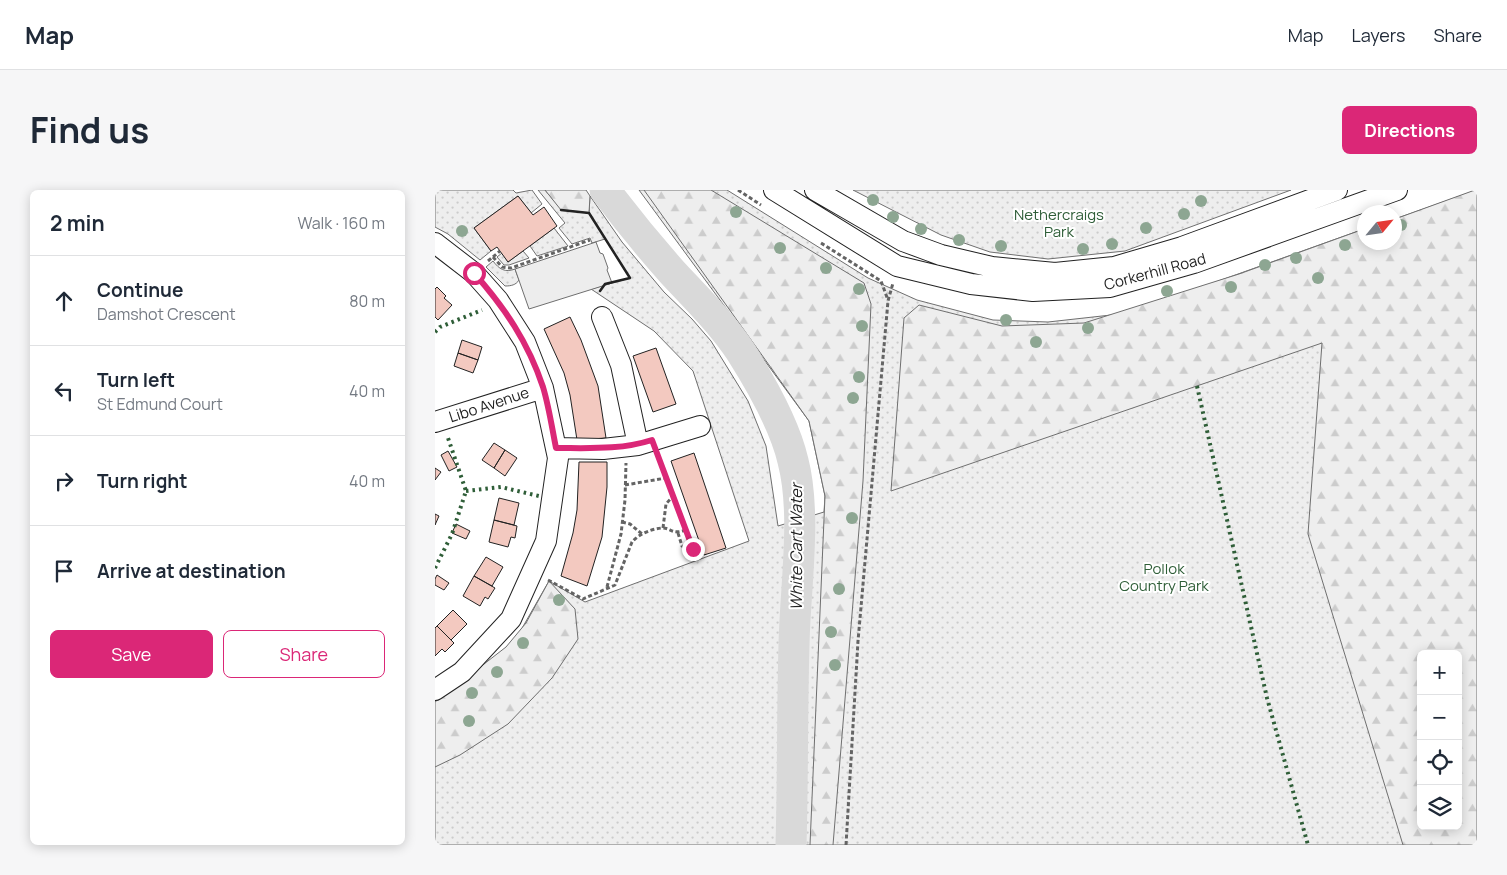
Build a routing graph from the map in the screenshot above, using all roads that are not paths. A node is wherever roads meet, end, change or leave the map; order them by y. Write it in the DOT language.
graph roads {
  1 [pos="815,190"];
  2 [pos="1337,190"];
  3 [pos="1397,190"];
  4 [pos="769,198"];
  5 [pos="435,243"];
  6 [pos="602,317"];
  7 [pos="543,388"];
  8 [pos="435,422"];
  9 [pos="700,426"];
  10 [pos="639,444"];
  11 [pos="556,448"];
  12 [pos="435,690"];
  1 -- 2 [label="street, Corkerhill Road"];
  3 -- 4 [label="street, Corkerhill Road"];
  5 -- 7 [label="street"];
  6 -- 10 [label="street"];
  7 -- 8 [label="street, Libo Avenue"];
  7 -- 11 [label="street"];
  9 -- 10 [label="street"];
  10 -- 11 [label="street"];
  11 -- 12 [label="street"];
}
